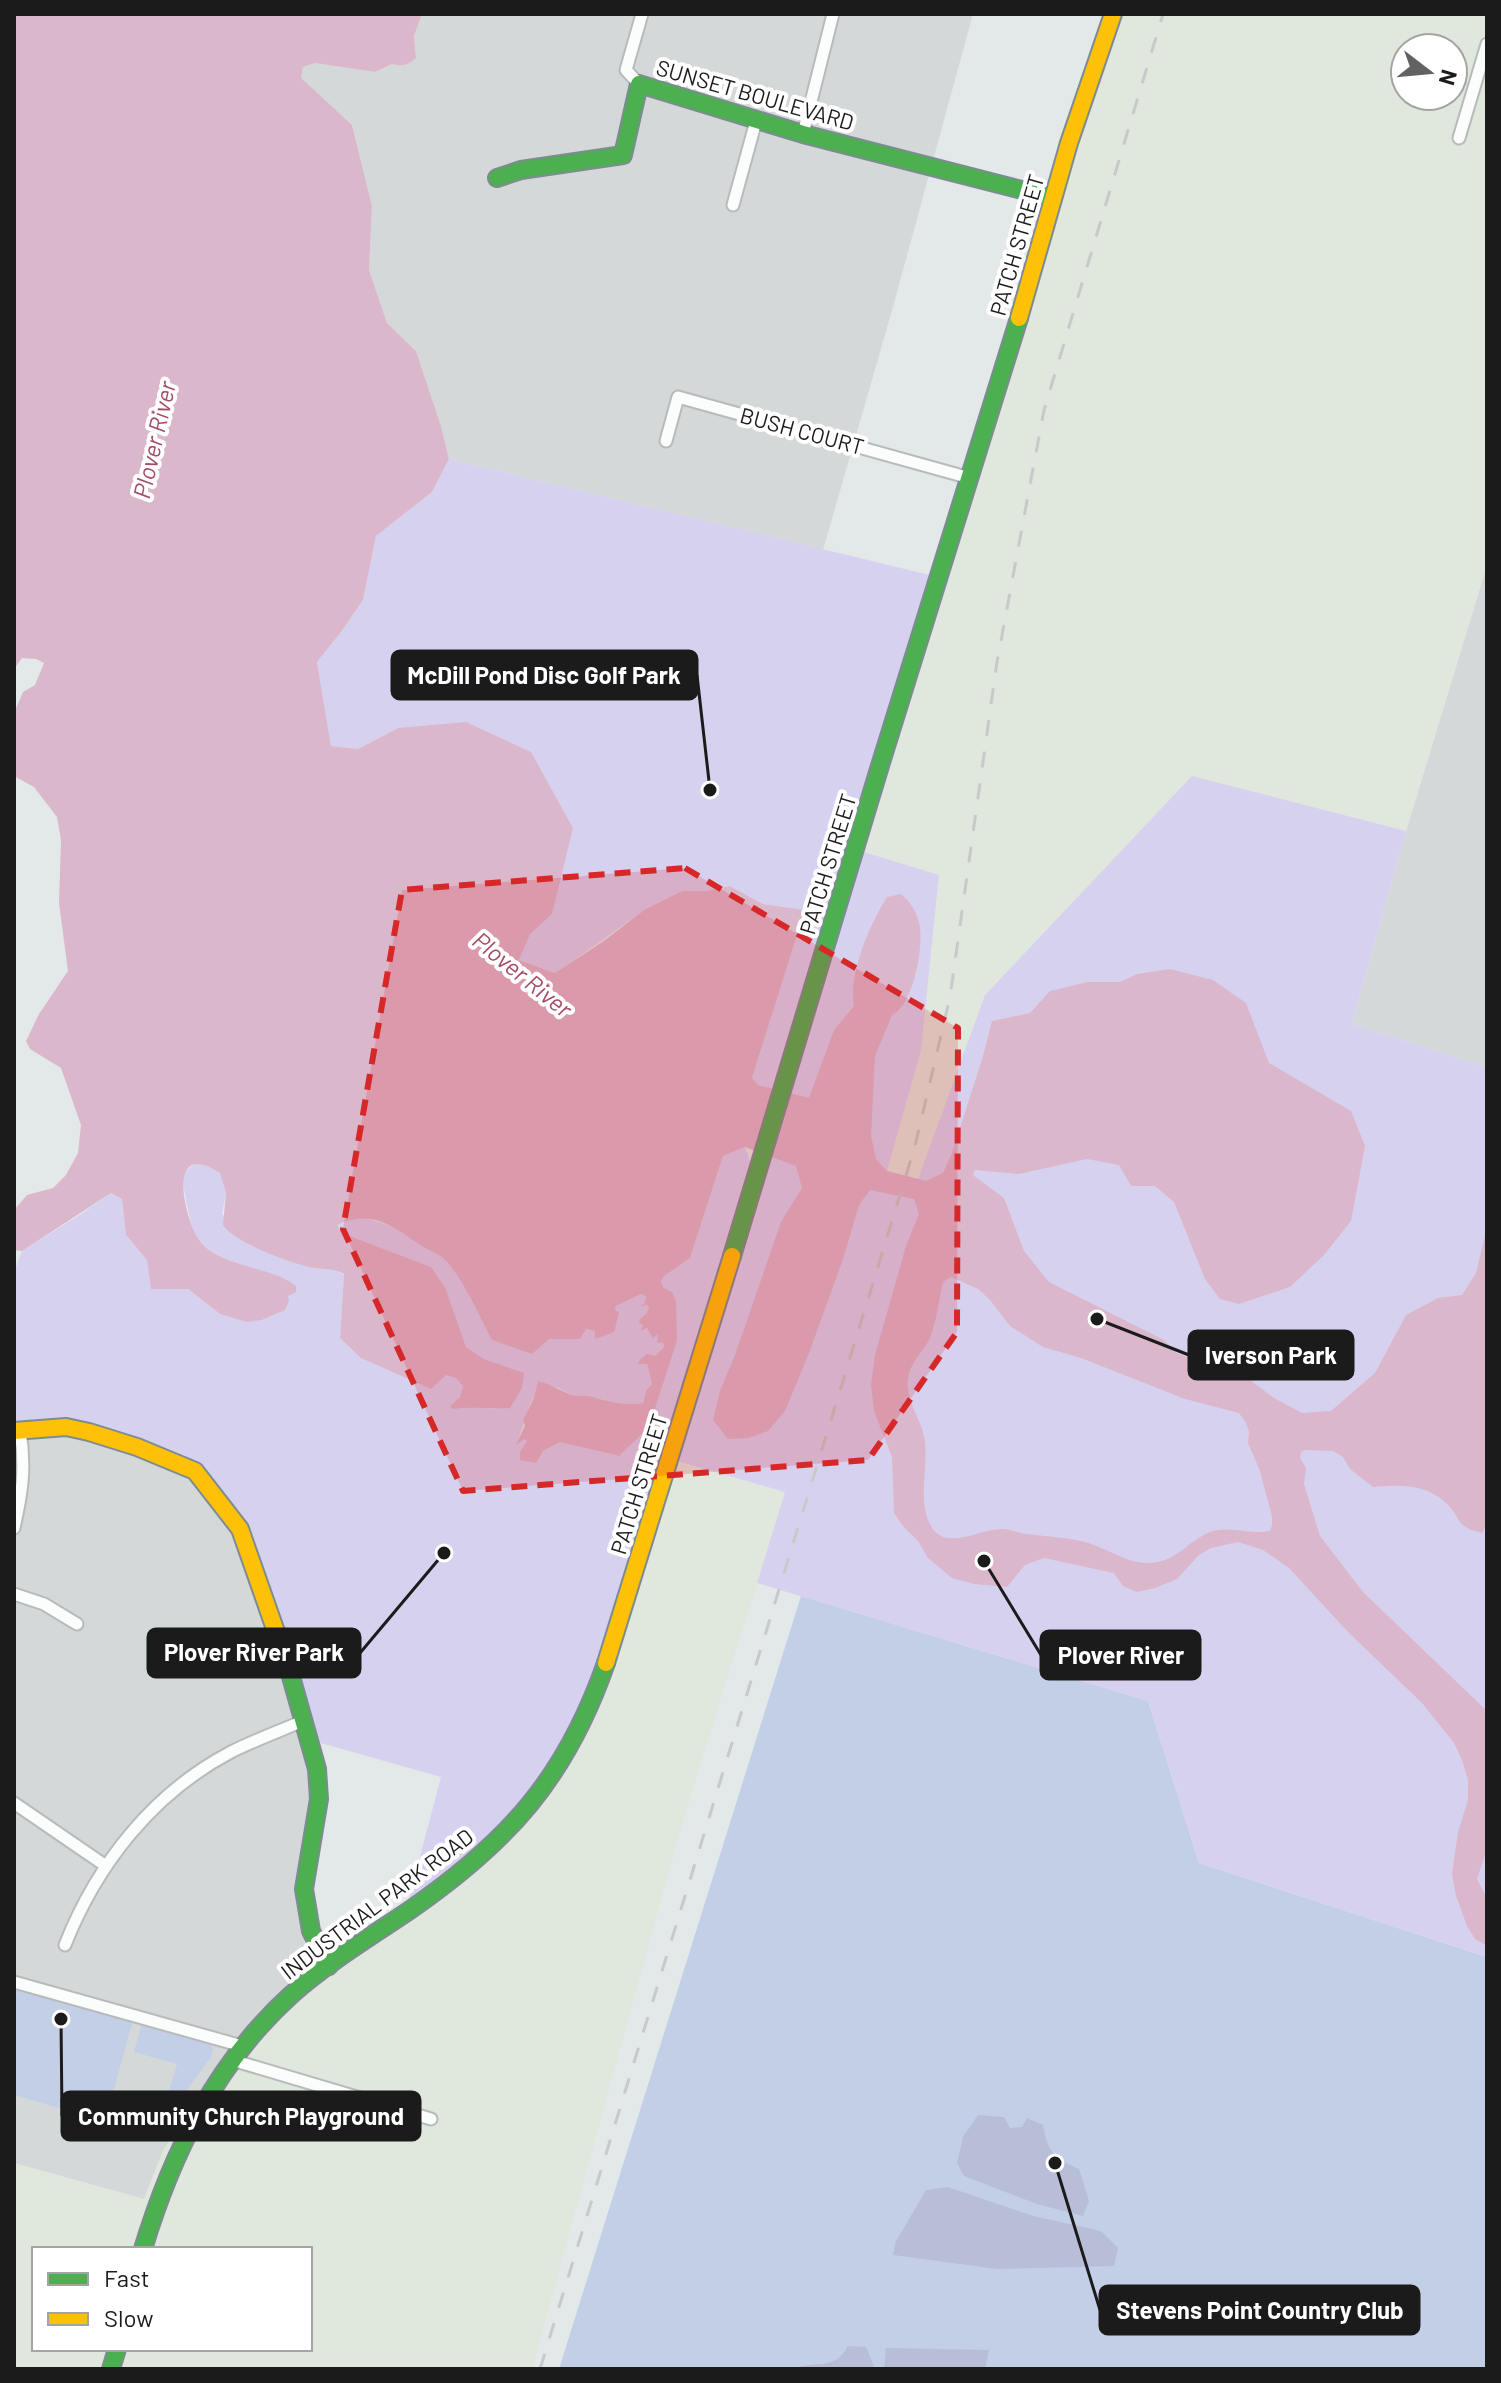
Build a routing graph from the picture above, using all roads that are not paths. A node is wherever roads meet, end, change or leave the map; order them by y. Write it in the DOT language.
graph roads {
  1 [pos="642,14"];
  2 [pos="833,14"];
  3 [pos="1113,14"];
  4 [pos="1487,44"];
  5 [pos="639,84"];
  6 [pos="756,121"];
  7 [pos="803,134"];
  8 [pos="1459,138"];
  9 [pos="497,178"];
  10 [pos="1053,198"];
  11 [pos="733,205"];
  12 [pos="666,441"];
  13 [pos="970,478"];
  14 [pos="17,1431"];
  15 [pos="14,1528"];
  16 [pos="14,1594"];
  17 [pos="77,1624"];
  18 [pos="305,1720"];
  19 [pos="581,1725"];
  20 [pos="14,1803"];
  21 [pos="106,1866"];
  22 [pos="65,1945"];
  23 [pos="329,1966"];
  24 [pos="14,1982"];
  25 [pos="242,2046"];
  26 [pos="232,2060"];
  27 [pos="431,2119"];
  28 [pos="144,2247"];
  1 -- 5 [label="street"];
  2 -- 7 [label="street"];
  3 -- 10 [label="street, PATCH STREET"];
  4 -- 8 [label="street"];
  5 -- 6 [label="street, SUNSET BOULEVARD"];
  5 -- 9 [label="street, SUNSET BOULEVARD"];
  6 -- 7 [label="street, SUNSET BOULEVARD"];
  6 -- 11 [label="street"];
  7 -- 10 [label="street, SUNSET BOULEVARD"];
  10 -- 13 [label="street, PATCH STREET"];
  12 -- 13 [label="street, BUSH COURT"];
  13 -- 19 [label="street, PATCH STREET"];
  14 -- 15 [label="street"];
  14 -- 18 [label="street"];
  16 -- 17 [label="street"];
  18 -- 21 [label="street"];
  18 -- 23 [label="street"];
  19 -- 23 [label="street, INDUSTRIAL PARK ROAD"];
  20 -- 21 [label="street"];
  21 -- 22 [label="street"];
  23 -- 25 [label="street, INDUSTRIAL PARK ROAD"];
  24 -- 25 [label="street"];
  25 -- 26 [label="street, INDUSTRIAL PARK ROAD"];
  26 -- 27 [label="street"];
  26 -- 28 [label="street, INDUSTRIAL PARK ROAD"];
}
